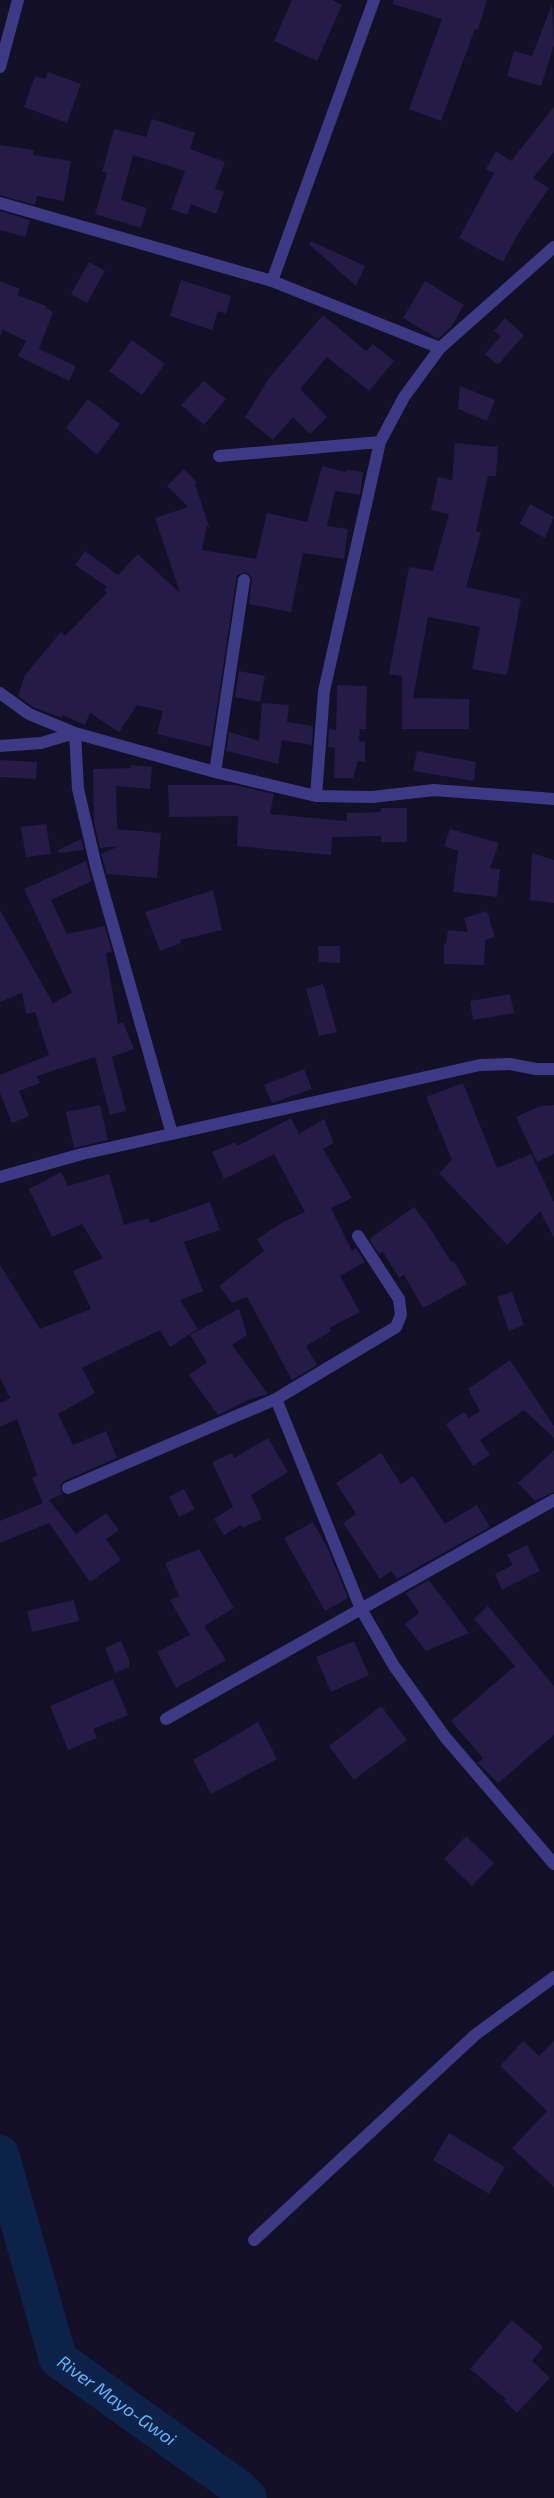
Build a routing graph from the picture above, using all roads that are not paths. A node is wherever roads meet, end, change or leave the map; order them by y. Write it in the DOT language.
graph roads {
  1 [pos="18,0"];
  2 [pos="374,0"];
  3 [pos="0,67"];
  4 [pos="0,203"];
  5 [pos="554,247"];
  6 [pos="272,280"];
  7 [pos="440,348"];
  8 [pos="380,442"];
  9 [pos="219,456"];
  10 [pos="244,580"];
  11 [pos="0,693"];
  12 [pos="75,733"];
  13 [pos="0,746"];
  14 [pos="215,772"];
  15 [pos="316,796"];
  16 [pos="554,799"];
  17 [pos="554,1069"];
  18 [pos="172,1134"];
  19 [pos="0,1177"];
  20 [pos="358,1236"];
  21 [pos="276,1399"];
  22 [pos="68,1488"];
  23 [pos="554,1500"];
  24 [pos="361,1609"];
  25 [pos="166,1719"];
  26 [pos="554,1864"];
  27 [pos="554,1976"];
  28 [pos="254,2240"];
  1 -- 3 [label="street"];
  2 -- 6 [label="street"];
  4 -- 6 [label="street"];
  5 -- 7 [label="street"];
  6 -- 7 [label="street"];
  7 -- 8 [label="street"];
  8 -- 9 [label="street"];
  8 -- 15 [label="street"];
  10 -- 14 [label="street"];
  11 -- 12 [label="street"];
  12 -- 13 [label="street"];
  12 -- 14 [label="street"];
  12 -- 18 [label="street"];
  14 -- 15 [label="street"];
  15 -- 16 [label="street"];
  17 -- 18 [label="street"];
  18 -- 19 [label="street"];
  20 -- 21 [label="street"];
  21 -- 22 [label="street"];
  21 -- 24 [label="street"];
  23 -- 24 [label="street"];
  24 -- 25 [label="street"];
  24 -- 26 [label="street"];
  27 -- 28 [label="street"];
}
